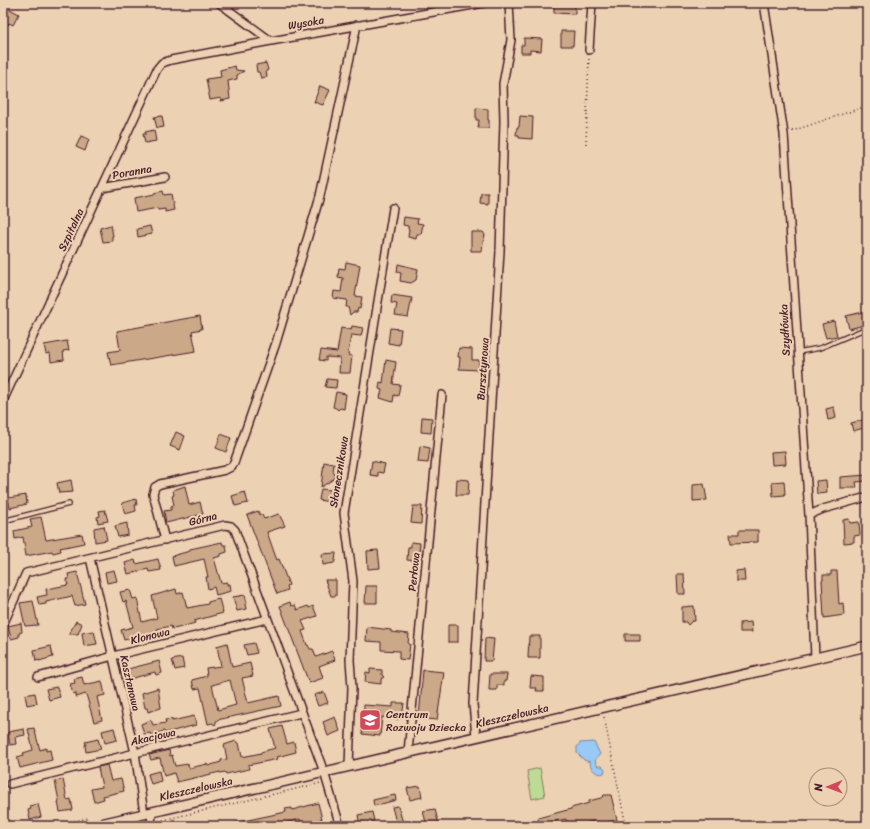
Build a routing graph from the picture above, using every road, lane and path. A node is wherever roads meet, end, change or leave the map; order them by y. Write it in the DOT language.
graph roads {
  1 [pos="219,3"];
  2 [pos="484,3"];
  3 [pos="509,3"];
  4 [pos="592,3"];
  5 [pos="764,3"];
  6 [pos="357,25"];
  7 [pos="271,41"];
  8 [pos="589,50"];
  9 [pos="157,69"];
  10 [pos="867,106"];
  11 [pos="784,134"];
  12 [pos="586,144"];
  13 [pos="165,177"];
  14 [pos="102,188"];
  15 [pos="393,208"];
  16 [pos="867,328"];
  17 [pos="798,352"];
  18 [pos="442,395"];
  19 [pos="3,401"];
  20 [pos="867,497"];
  21 [pos="69,504"];
  22 [pos="809,515"];
  23 [pos="3,521"];
  24 [pos="165,540"];
  25 [pos="90,558"];
  26 [pos="267,619"];
  27 [pos="3,625"];
  28 [pos="867,646"];
  29 [pos="113,656"];
  30 [pos="815,658"];
  31 [pos="38,677"];
  32 [pos="602,707"];
  33 [pos="301,713"];
  34 [pos="476,736"];
  35 [pos="408,752"];
  36 [pos="135,753"];
  37 [pos="349,766"];
  38 [pos="324,772"];
  39 [pos="327,781"];
  40 [pos="10,784"];
  41 [pos="148,812"];
  42 [pos="151,824"];
  43 [pos="92,826"];
  44 [pos="138,826"];
  45 [pos="340,826"];
  46 [pos="626,826"];
  1 -- 7 [label="street"];
  2 -- 6 [label="street, Wysoka"];
  3 -- 34 [label="street, Bursztynowa"];
  4 -- 8 [label="street"];
  5 -- 11 [label="street, Szydłówka"];
  6 -- 7 [label="street, Wysoka"];
  6 -- 24 [label="street"];
  7 -- 9 [label="street, Wysoka"];
  8 -- 12 [label="path"];
  9 -- 14 [label="street, Szpitalna"];
  10 -- 11 [label="path"];
  11 -- 17 [label="street, Szydłówka"];
  13 -- 14 [label="street, Poranna"];
  14 -- 19 [label="street, Szpitalna"];
  15 -- 37 [label="street, Słonecznikowa"];
  16 -- 17 [label="lane"];
  17 -- 22 [label="street, Szydłówka"];
  18 -- 35 [label="street, Perłowa"];
  20 -- 22 [label="street"];
  21 -- 23 [label="lane"];
  22 -- 30 [label="street, Szydłówka"];
  24 -- 25 [label="street, Górna"];
  24 -- 26 [label="street, Górna"];
  25 -- 27 [label="street, Górna"];
  25 -- 29 [label="street, Kasztanowa"];
  26 -- 29 [label="street, Klonowa"];
  26 -- 33 [label="street, Górna"];
  28 -- 30 [label="main road, Kleszczelowska"];
  29 -- 31 [label="street, Klonowa"];
  29 -- 36 [label="street, Kasztanowa"];
  30 -- 32 [label="main road, Kleszczelowska"];
  32 -- 34 [label="main road, Kleszczelowska"];
  32 -- 46 [label="path"];
  33 -- 36 [label="street, Akacjowa"];
  33 -- 38 [label="street, Górna"];
  34 -- 35 [label="main road, Kleszczelowska"];
  35 -- 37 [label="main road, Kleszczelowska"];
  36 -- 40 [label="street, Akacjowa"];
  36 -- 41 [label="street, Kasztanowa"];
  37 -- 38 [label="main road, Kleszczelowska"];
  38 -- 39 [label="street, Górna"];
  38 -- 41 [label="main road, Kleszczelowska"];
  39 -- 42 [label="path"];
  39 -- 45 [label="street, Górna"];
  41 -- 42 [label="street, Kasztanowa"];
  41 -- 43 [label="main road, Kleszczelowska"];
  42 -- 44 [label="path"];
}
